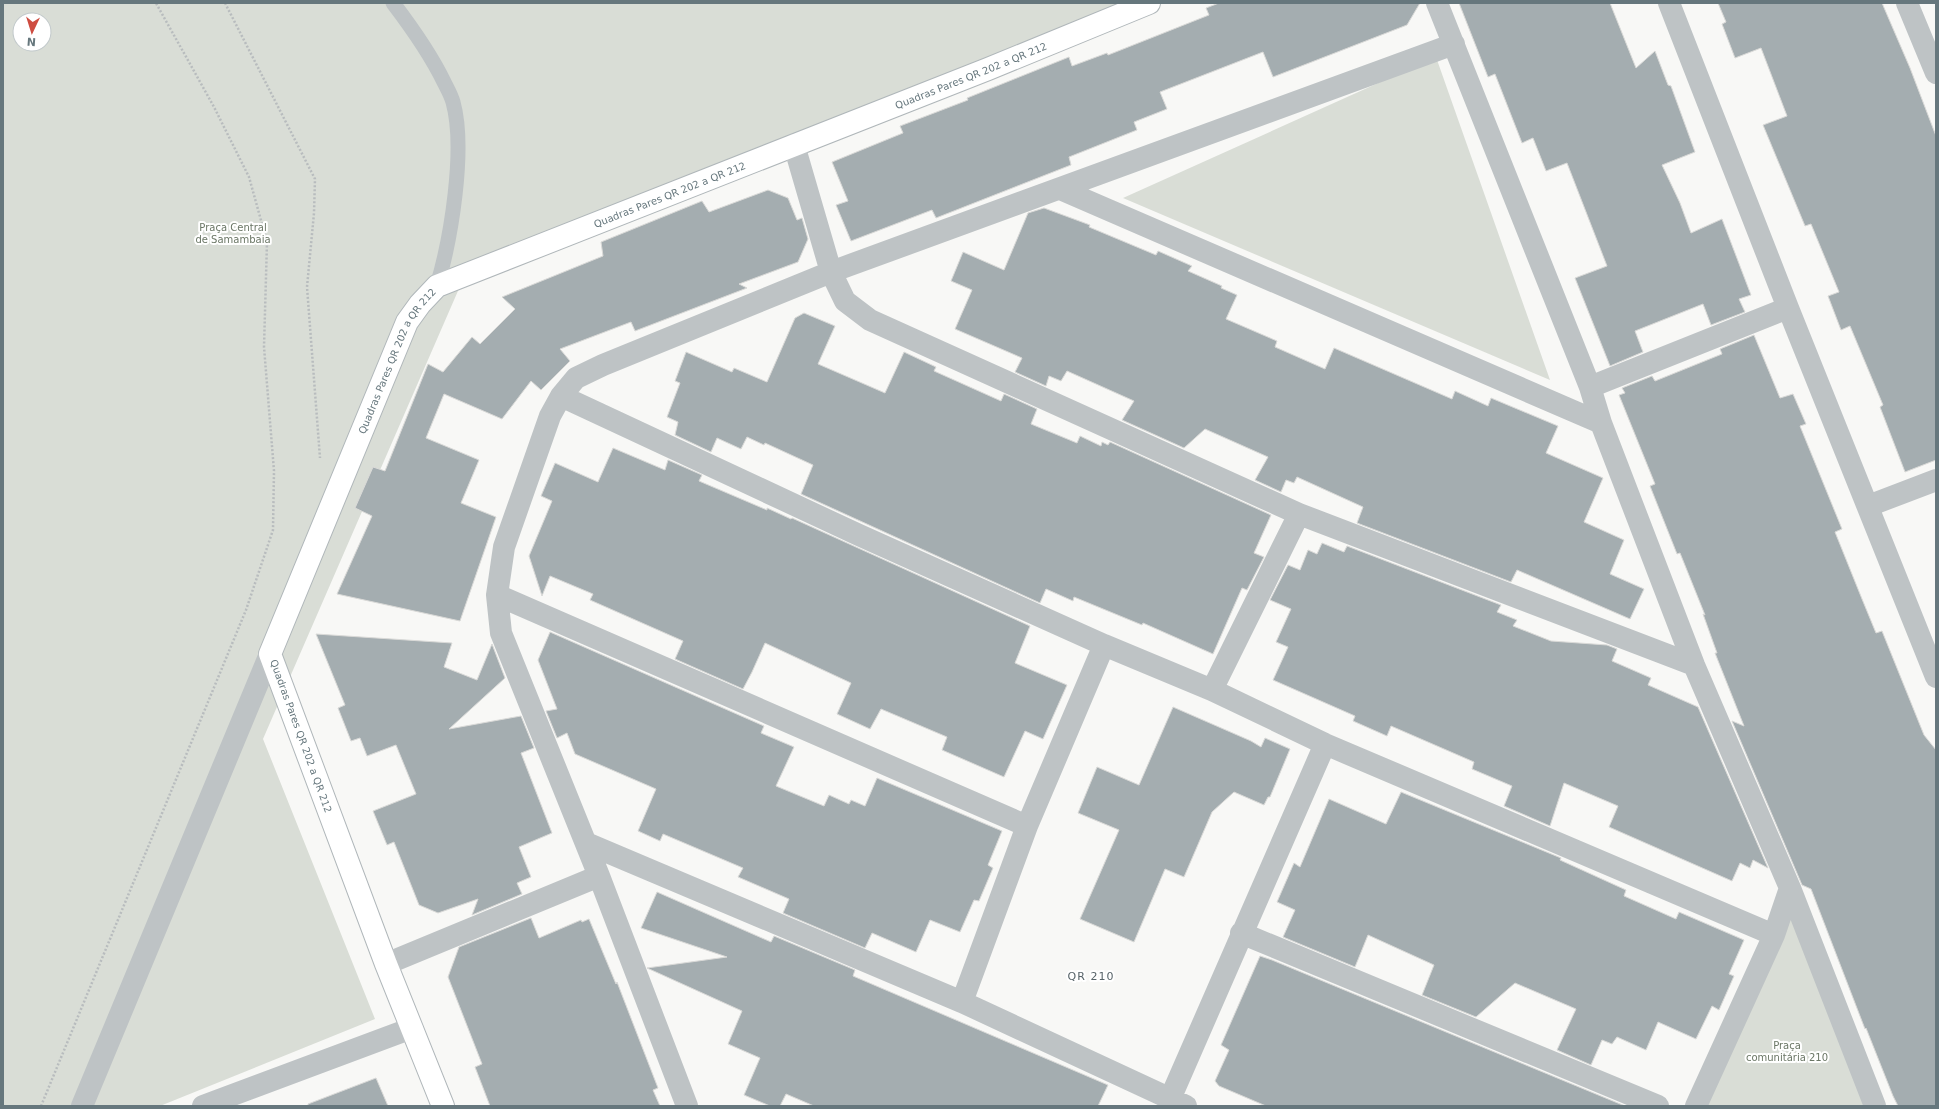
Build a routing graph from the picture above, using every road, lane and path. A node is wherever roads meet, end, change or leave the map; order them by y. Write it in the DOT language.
graph roads {
  1 [pos="156,3"];
  2 [pos="225,3"];
  3 [pos="393,3"];
  4 [pos="1148,3"];
  5 [pos="1437,3"];
  6 [pos="1669,3"];
  7 [pos="1907,3"];
  8 [pos="1454,44"];
  9 [pos="1936,73"];
  10 [pos="794,145"];
  11 [pos="1060,189"];
  12 [pos="830,272"];
  13 [pos="436,286"];
  14 [pos="1788,308"];
  15 [pos="1590,387"];
  16 [pos="562,396"];
  17 [pos="1601,423"];
  18 [pos="320,461"];
  19 [pos="1936,480"];
  20 [pos="1868,506"];
  21 [pos="1299,514"];
  22 [pos="497,595"];
  23 [pos="1104,645"];
  24 [pos="270,654"];
  25 [pos="1694,665"];
  26 [pos="1936,677"];
  27 [pos="1212,690"];
  28 [pos="1325,744"];
  29 [pos="1027,826"];
  30 [pos="586,843"];
  31 [pos="599,876"];
  32 [pos="1790,888"];
  33 [pos="1241,933"];
  34 [pos="1774,935"];
  35 [pos="386,964"];
  36 [pos="962,1002"];
  37 [pos="412,1028"];
  38 [pos="1178,1102"];
  39 [pos="209,1105"];
  40 [pos="688,1105"];
  41 [pos="41,1106"];
  42 [pos="82,1106"];
  43 [pos="443,1106"];
  44 [pos="1658,1106"];
  45 [pos="1696,1106"];
  46 [pos="1875,1106"];
  1 -- 41 [label="path"];
  2 -- 18 [label="path"];
  3 -- 13 [label="lane"];
  4 -- 10 [label="street, Quadras Pares QR 202 a QR 212"];
  5 -- 8 [label="street"];
  6 -- 14 [label="street"];
  7 -- 9 [label="street"];
  8 -- 11 [label="street"];
  8 -- 15 [label="street"];
  10 -- 12 [label="street"];
  10 -- 13 [label="street, Quadras Pares QR 202 a QR 212"];
  11 -- 12 [label="street"];
  11 -- 17 [label="street"];
  12 -- 16 [label="street"];
  12 -- 21 [label="street"];
  13 -- 24 [label="street, Quadras Pares QR 202 a QR 212"];
  14 -- 15 [label="street"];
  14 -- 20 [label="street"];
  15 -- 17 [label="street"];
  16 -- 22 [label="street"];
  16 -- 23 [label="street"];
  17 -- 25 [label="street"];
  19 -- 20 [label="street"];
  20 -- 26 [label="street"];
  21 -- 25 [label="street"];
  21 -- 27 [label="street"];
  22 -- 29 [label="street"];
  22 -- 30 [label="street"];
  23 -- 27 [label="street"];
  23 -- 29 [label="street"];
  24 -- 35 [label="street, Quadras Pares QR 202 a QR 212"];
  24 -- 42 [label="street"];
  25 -- 32 [label="street"];
  27 -- 28 [label="street"];
  28 -- 33 [label="street"];
  28 -- 34 [label="street"];
  29 -- 36 [label="street"];
  30 -- 31 [label="street"];
  30 -- 36 [label="street"];
  31 -- 35 [label="street"];
  31 -- 40 [label="street"];
  32 -- 34 [label="street"];
  32 -- 46 [label="street"];
  33 -- 38 [label="street"];
  33 -- 44 [label="street"];
  34 -- 45 [label="street"];
  35 -- 37 [label="street, Quadras Pares QR 202 a QR 212"];
  36 -- 38 [label="street"];
  37 -- 39 [label="street"];
  37 -- 43 [label="street, Quadras Pares QR 202 a QR 212"];
}
